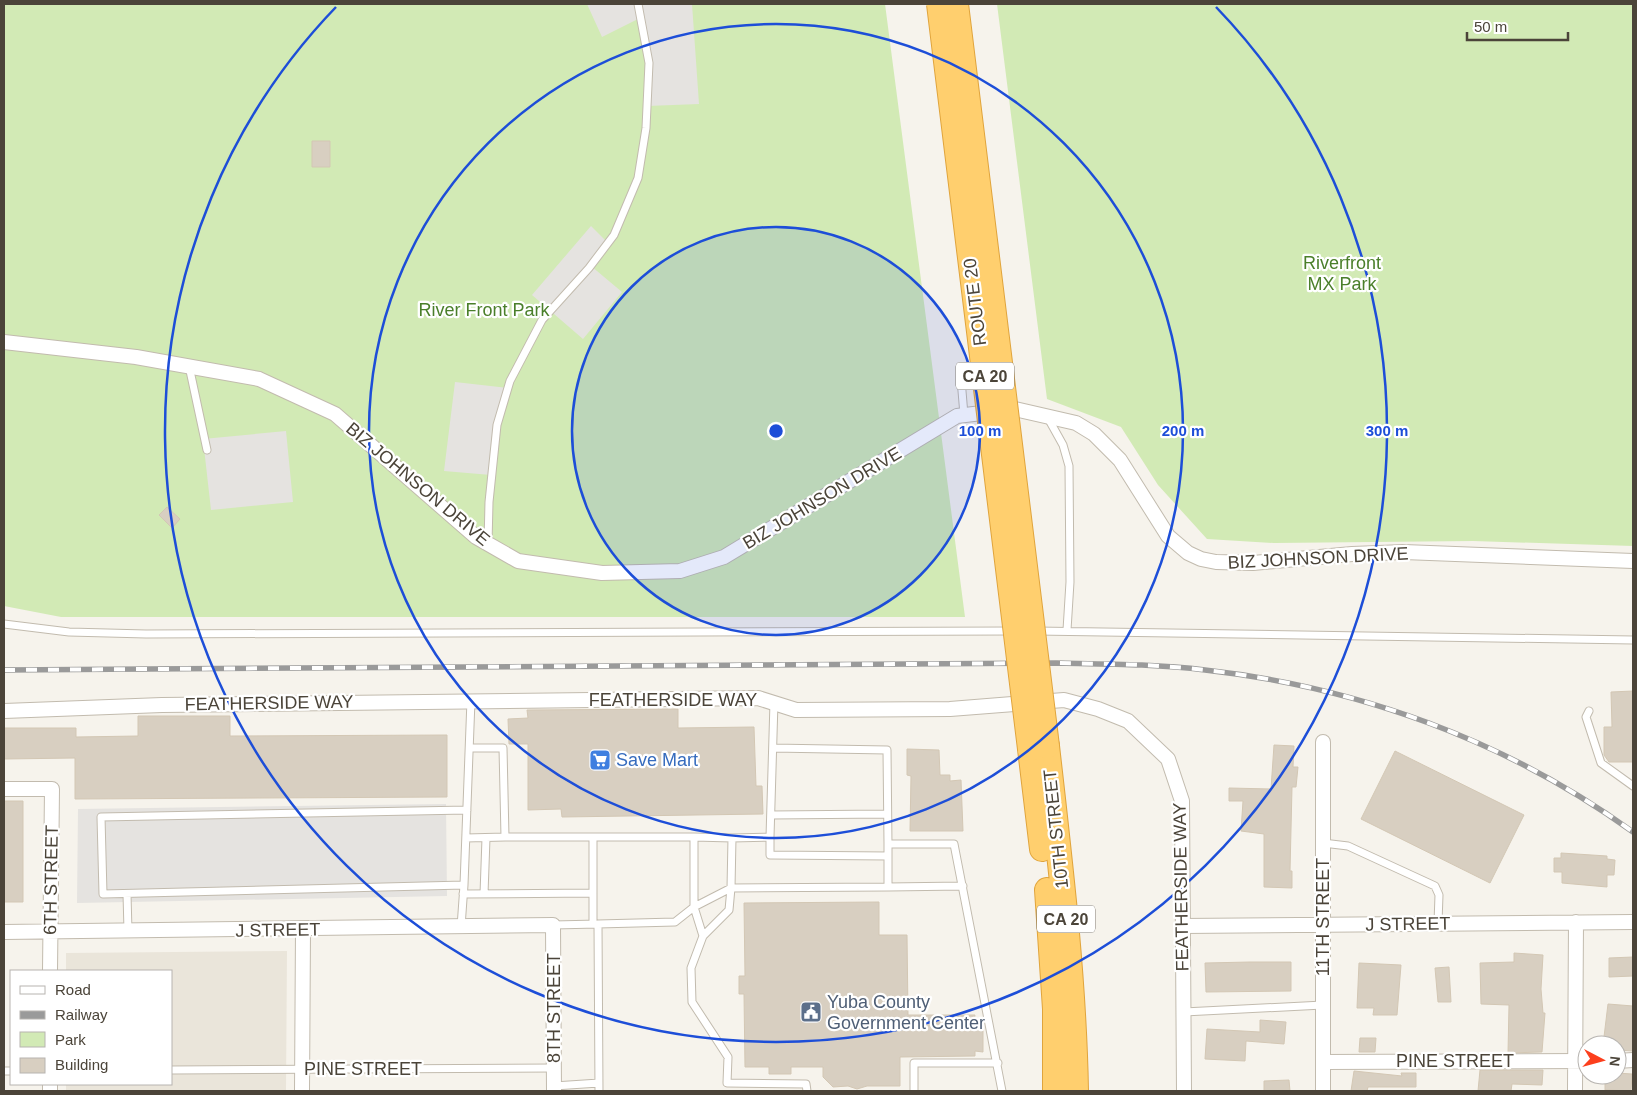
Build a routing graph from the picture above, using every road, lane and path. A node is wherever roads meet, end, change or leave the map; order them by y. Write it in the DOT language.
graph roads {
  1 [pos="638,4"];
  2 [pos="939,4"];
  3 [pos="956,4"];
  4 [pos="4,342"];
  5 [pos="189,366"];
  6 [pos="961,379"];
  7 [pos="964,415"];
  8 [pos="1047,416"];
  9 [pos="207,450"];
  10 [pos="488,544"];
  11 [pos="1633,561"];
  12 [pos="4,624"];
  13 [pos="1067,630"];
  14 [pos="1633,640"];
  15 [pos="470,700"];
  16 [pos="774,702"];
  17 [pos="4,711"];
  18 [pos="1588,711"];
  19 [pos="1323,742"];
  20 [pos="470,748"];
  21 [pos="773,748"];
  22 [pos="1038,748"];
  23 [pos="1633,786"];
  24 [pos="4,789"];
  25 [pos="467,810"];
  26 [pos="888,814"];
  27 [pos="770,816"];
  28 [pos="505,837"];
  29 [pos="593,837"];
  30 [pos="694,837"];
  31 [pos="770,837"];
  32 [pos="466,838"];
  33 [pos="486,838"];
  34 [pos="732,838"];
  35 [pos="1323,843"];
  36 [pos="888,844"];
  37 [pos="888,856"];
  38 [pos="464,885"];
  39 [pos="963,886"];
  40 [pos="888,887"];
  41 [pos="731,888"];
  42 [pos="593,893"];
  43 [pos="127,894"];
  44 [pos="463,894"];
  45 [pos="484,894"];
  46 [pos="694,907"];
  47 [pos="1576,922"];
  48 [pos="1633,922"];
  49 [pos="596,924"];
  50 [pos="1438,924"];
  51 [pos="553,925"];
  52 [pos="1323,925"];
  53 [pos="1183,926"];
  54 [pos="460,927"];
  55 [pos="303,930"];
  56 [pos="4,932"];
  57 [pos="51,932"];
  58 [pos="128,932"];
  59 [pos="703,936"];
  60 [pos="50,970"];
  61 [pos="1323,1005"];
  62 [pos="1184,1012"];
  63 [pos="1580,1035"];
  64 [pos="1577,1061"];
  65 [pos="1323,1062"];
  66 [pos="998,1063"];
  67 [pos="554,1068"];
  68 [pos="302,1069"];
  69 [pos="172,1070"];
  70 [pos="599,1087"];
  71 [pos="554,1088"];
  72 [pos="302,1091"];
  73 [pos="806,1091"];
  74 [pos="914,1091"];
  75 [pos="1002,1091"];
  76 [pos="1056,1091"];
  77 [pos="1076,1091"];
  78 [pos="1184,1091"];
  79 [pos="1323,1091"];
  1 -- 10 [label="lane"];
  2 -- 22 [label="highway, ROUTE 20 / CA 20, bridge"];
  3 -- 22 [label="highway, ROUTE 20 / CA 20, bridge"];
  4 -- 5 [label="street, BIZ JOHNSON DRIVE"];
  5 -- 9 [label="lane"];
  5 -- 10 [label="street, BIZ JOHNSON DRIVE"];
  6 -- 7 [label="lane"];
  7 -- 8 [label="street, BIZ JOHNSON DRIVE"];
  7 -- 10 [label="street, BIZ JOHNSON DRIVE"];
  8 -- 11 [label="street, BIZ JOHNSON DRIVE"];
  8 -- 13 [label="lane"];
  12 -- 13 [label="lane"];
  13 -- 14 [label="lane"];
  15 -- 16 [label="street, FEATHERSIDE WAY"];
  15 -- 17 [label="street, FEATHERSIDE WAY"];
  15 -- 20 [label="lane"];
  16 -- 21 [label="lane"];
  16 -- 53 [label="street, FEATHERSIDE WAY"];
  18 -- 23 [label="lane"];
  19 -- 35 [label="street, 11TH STREET"];
  20 -- 25 [label="lane"];
  20 -- 28 [label="lane"];
  21 -- 26 [label="lane"];
  21 -- 27 [label="lane"];
  22 -- 76 [label="highway, 10TH STREET / CA 20"];
  22 -- 77 [label="highway, 10TH STREET / CA 20"];
  24 -- 57 [label="street, 6TH STREET"];
  25 -- 32 [label="lane"];
  25 -- 43 [label="lane"];
  26 -- 27 [label="lane"];
  26 -- 36 [label="lane"];
  27 -- 31 [label="lane"];
  28 -- 29 [label="lane"];
  28 -- 33 [label="lane"];
  29 -- 30 [label="lane"];
  29 -- 42 [label="lane"];
  30 -- 34 [label="lane"];
  30 -- 46 [label="lane"];
  31 -- 34 [label="lane"];
  31 -- 37 [label="lane"];
  32 -- 33 [label="lane"];
  32 -- 38 [label="lane"];
  33 -- 45 [label="lane"];
  34 -- 41 [label="lane"];
  35 -- 50 [label="lane"];
  35 -- 52 [label="street, 11TH STREET"];
  36 -- 37 [label="lane"];
  36 -- 39 [label="lane"];
  37 -- 40 [label="lane"];
  38 -- 43 [label="lane"];
  38 -- 44 [label="lane"];
  39 -- 40 [label="lane"];
  39 -- 66 [label="lane"];
  40 -- 41 [label="lane"];
  41 -- 46 [label="lane"];
  41 -- 59 [label="lane"];
  42 -- 45 [label="lane"];
  42 -- 49 [label="lane"];
  43 -- 58 [label="lane"];
  44 -- 45 [label="lane"];
  44 -- 54 [label="lane"];
  46 -- 49 [label="lane"];
  46 -- 59 [label="lane"];
  47 -- 48 [label="street, J STREET"];
  47 -- 50 [label="street, J STREET"];
  47 -- 63 [label="street"];
  49 -- 51 [label="lane"];
  49 -- 70 [label="lane"];
  50 -- 52 [label="street, J STREET"];
  51 -- 54 [label="street, J STREET"];
  51 -- 67 [label="street, 8TH STREET"];
  52 -- 53 [label="street, J STREET"];
  52 -- 61 [label="street, 11TH STREET"];
  53 -- 62 [label="street, FEATHERSIDE WAY"];
  54 -- 55 [label="street, J STREET"];
  55 -- 58 [label="street, J STREET"];
  55 -- 68 [label="street"];
  56 -- 57 [label="street, J STREET"];
  57 -- 58 [label="street, J STREET"];
  57 -- 60 [label="street, 6TH STREET"];
  59 -- 73 [label="lane"];
  61 -- 62 [label="lane"];
  61 -- 65 [label="street, 11TH STREET"];
  62 -- 78 [label="street, FEATHERSIDE WAY"];
  64 -- 65 [label="street, PINE STREET"];
  65 -- 79 [label="street, 11TH STREET"];
  66 -- 74 [label="lane"];
  66 -- 75 [label="lane"];
  67 -- 68 [label="lane, PINE STREET"];
  67 -- 71 [label="street, 8TH STREET"];
  68 -- 69 [label="lane, PINE STREET"];
  68 -- 72 [label="street"];
  70 -- 71 [label="lane"];
}
